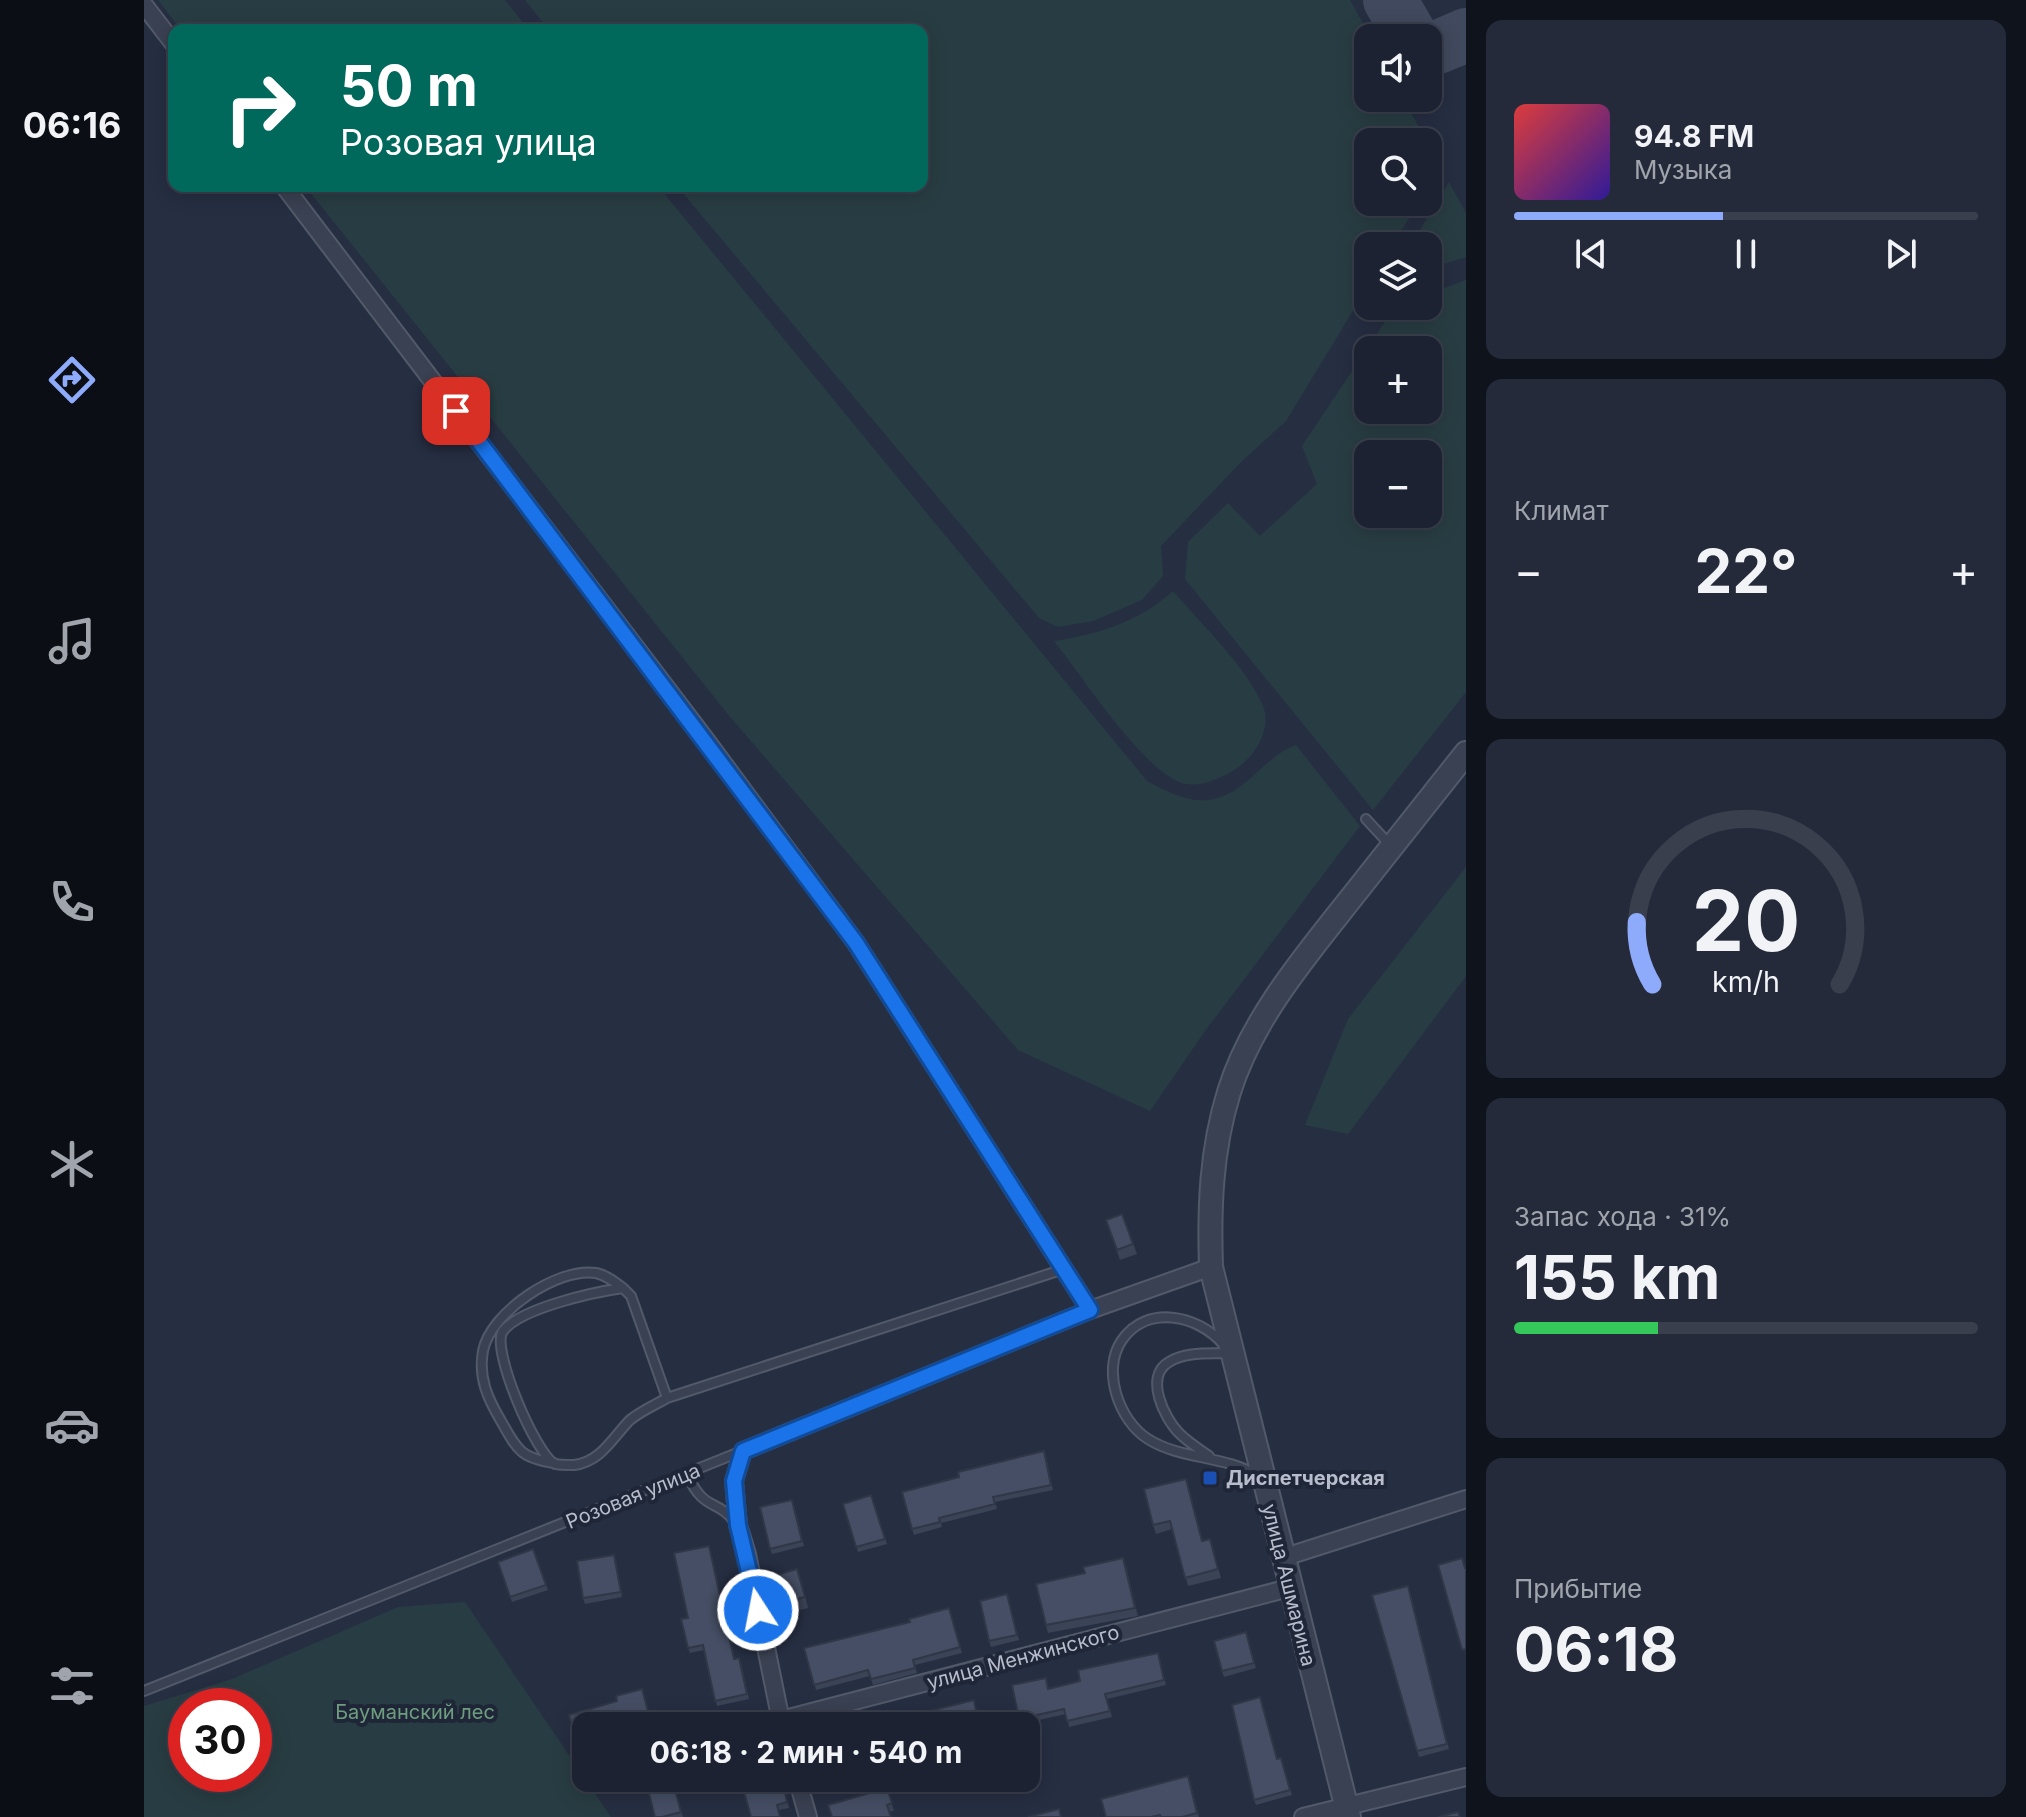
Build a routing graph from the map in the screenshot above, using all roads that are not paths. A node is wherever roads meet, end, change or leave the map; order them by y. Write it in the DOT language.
graph roads {
  1 [pos="144,5"];
  2 [pos="168,36"];
  3 [pos="289,192"];
  4 [pos="1466,753"];
  5 [pos="1366,819"];
  6 [pos="1392,847"];
  7 [pos="1211,1267"];
  8 [pos="1064,1269"];
  9 [pos="623,1288"];
  10 [pos="1090,1310"];
  11 [pos="491,1327"];
  12 [pos="501,1333"];
  13 [pos="1231,1353"];
  14 [pos="667,1398"];
  15 [pos="743,1451"];
  16 [pos="1213,1459"];
  17 [pos="555,1464"];
  18 [pos="687,1474"];
  19 [pos="1262,1479"];
  20 [pos="1466,1499"];
  21 [pos="738,1525"];
  22 [pos="1282,1558"];
  23 [pos="1289,1588"];
  24 [pos="144,1691"];
  25 [pos="779,1712"];
  26 [pos="822,1712"];
  27 [pos="1466,1777"];
  28 [pos="801,1792"];
  29 [pos="1347,1812"];
  30 [pos="808,1817"];
  31 [pos="1303,1817"];
  1 -- 2 [label="street"];
  3 -- 8 [label="street"];
  4 -- 6 [label="street, улица Ашмарина"];
  5 -- 6 [label="lane"];
  6 -- 7 [label="street, улица Ашмарина"];
  7 -- 10 [label="street, Розовая улица"];
  7 -- 13 [label="street, улица Ашмарина"];
  8 -- 10 [label="street"];
  8 -- 14 [label="lane"];
  9 -- 11 [label="lane"];
  9 -- 12 [label="lane"];
  9 -- 14 [label="lane"];
  10 -- 15 [label="street, Розовая улица"];
  11 -- 12 [label="lane"];
  11 -- 17 [label="lane"];
  12 -- 17 [label="lane"];
  13 -- 16 [label="lane"];
  13 -- 16 [label="lane"];
  13 -- 19 [label="street, улица Ашмарина"];
  14 -- 17 [label="lane"];
  15 -- 18 [label="lane, Розовая улица"];
  15 -- 21 [label="street"];
  16 -- 19 [label="lane"];
  18 -- 21 [label="lane"];
  18 -- 24 [label="lane, Розовая улица"];
  19 -- 22 [label="street, улица Ашмарина"];
  20 -- 22 [label="street"];
  21 -- 25 [label="street"];
  22 -- 23 [label="street, улица Ашмарина"];
  23 -- 26 [label="street, улица Менжинского"];
  23 -- 29 [label="street, улица Ашмарина"];
  27 -- 29 [label="street"];
  28 -- 30 [label="street"];
  29 -- 31 [label="street"];
}
